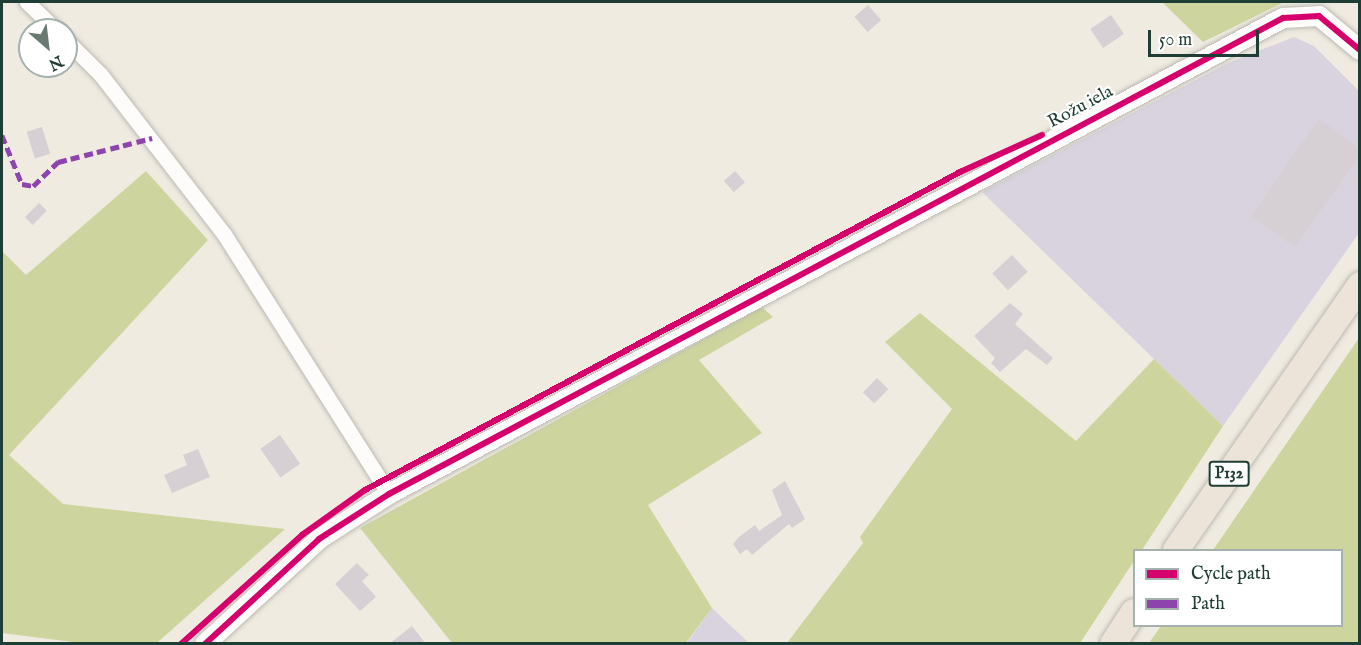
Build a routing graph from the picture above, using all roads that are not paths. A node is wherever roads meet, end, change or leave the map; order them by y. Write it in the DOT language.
graph roads {
  1 [pos="27,2"];
  2 [pos="44,18"];
  3 [pos="1359,50"];
  4 [pos="78,52"];
  5 [pos="1359,285"];
  6 [pos="389,494"];
  7 [pos="1177,549"];
  8 [pos="1133,614"];
  9 [pos="205,644"];
  10 [pos="1113,644"];
  1 -- 2 [label="street"];
  3 -- 6 [label="street, Rožu iela"];
  4 -- 6 [label="street"];
  5 -- 7 [label="main road, P132"];
  6 -- 9 [label="street, Rožu iela"];
  8 -- 10 [label="main road"];
}
